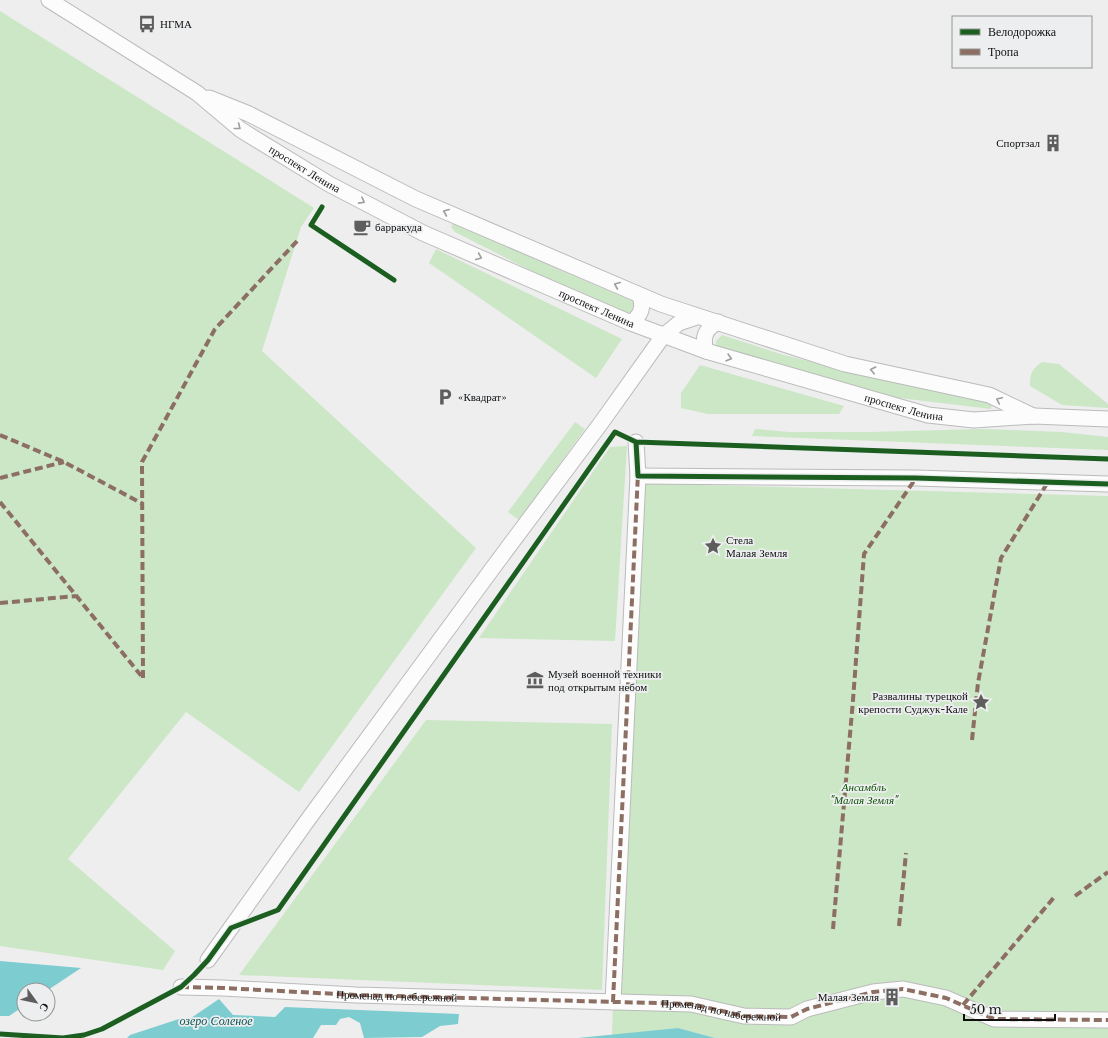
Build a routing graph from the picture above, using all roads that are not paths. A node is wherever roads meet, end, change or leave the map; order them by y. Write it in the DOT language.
graph roads {
  1 [pos="49,0"];
  2 [pos="197,94"];
  3 [pos="640,296"];
  4 [pos="661,304"];
  5 [pos="697,317"];
  6 [pos="718,322"];
  7 [pos="631,323"];
  8 [pos="664,336"];
  9 [pos="706,351"];
  10 [pos="1034,416"];
  11 [pos="1108,419"];
  12 [pos="636,442"];
  13 [pos="638,476"];
  14 [pos="1108,484"];
  15 [pos="208,960"];
  16 [pos="181,987"];
  17 [pos="613,1002"];
  18 [pos="1108,1020"];
  1 -- 2 [label="street, проспект Ленина"];
  3 -- 2 [label="street, проспект Ленина, one-way"];
  2 -- 7 [label="street, проспект Ленина, one-way"];
  3 -- 4 [label="street, проспект Ленина"];
  3 -- 7 [label="street"];
  4 -- 5 [label="street, проспект Ленина"];
  4 -- 8 [label="street"];
  5 -- 6 [label="street, проспект Ленина"];
  5 -- 8 [label="street"];
  6 -- 9 [label="street"];
  10 -- 6 [label="street, проспект Ленина, one-way"];
  7 -- 8 [label="street, проспект Ленина"];
  8 -- 9 [label="street, проспект Ленина"];
  8 -- 15 [label="street"];
  9 -- 10 [label="street, проспект Ленина, one-way"];
  10 -- 11 [label="street, проспект Ленина"];
  12 -- 13 [label="street"];
  13 -- 14 [label="street"];
  13 -- 17 [label="street"];
  16 -- 17 [label="street, Променад по небережной"];
  17 -- 18 [label="street, Променад по набережной"];
}
